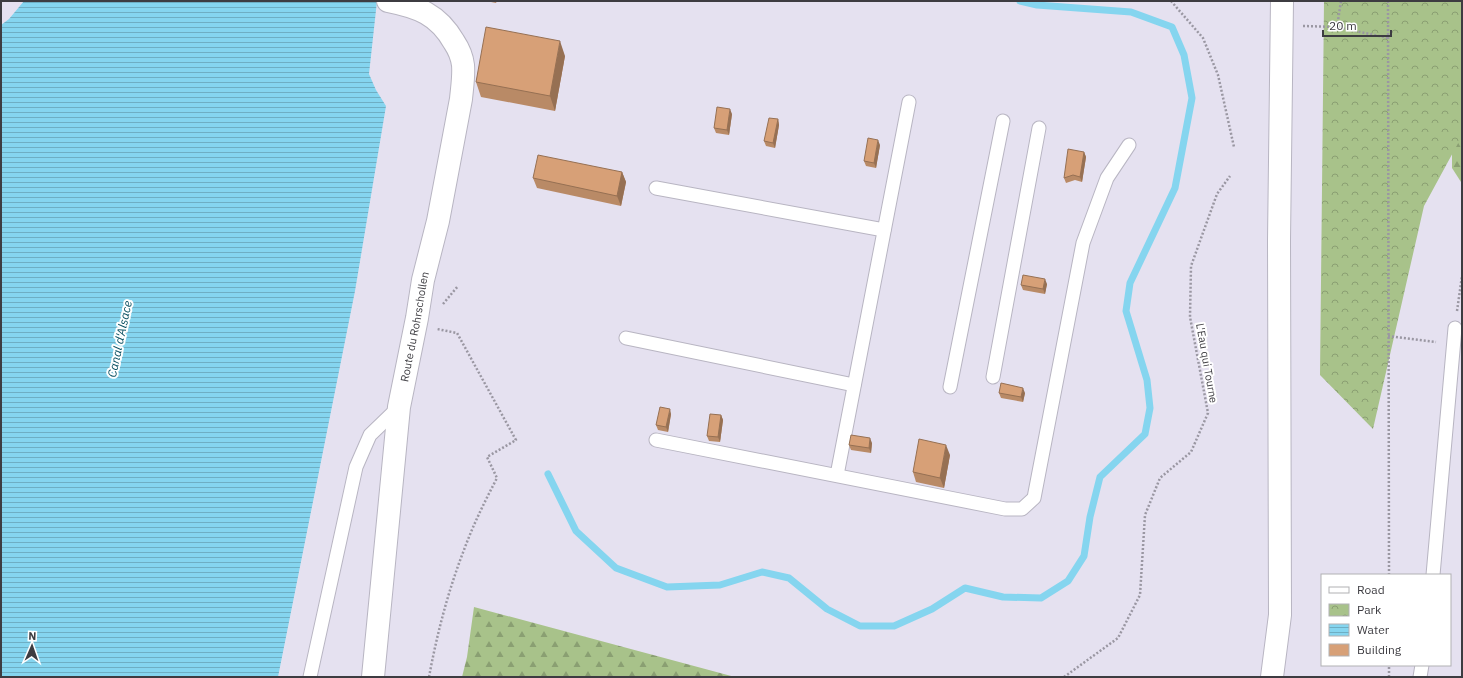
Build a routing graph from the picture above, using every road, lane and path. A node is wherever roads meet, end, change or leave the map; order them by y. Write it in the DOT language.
graph roads {
  1 [pos="1171,1"];
  2 [pos="1282,1"];
  3 [pos="1341,1"];
  4 [pos="1388,1"];
  5 [pos="393,2"];
  6 [pos="1297,25"];
  7 [pos="1337,27"];
  8 [pos="1388,38"];
  9 [pos="909,102"];
  10 [pos="1003,121"];
  11 [pos="1039,128"];
  12 [pos="1129,145"];
  13 [pos="1234,147"];
  14 [pos="1230,176"];
  15 [pos="656,188"];
  16 [pos="884,230"];
  17 [pos="1462,276"];
  18 [pos="1462,300"];
  19 [pos="1457,302"];
  20 [pos="426,323"];
  21 [pos="1456,328"];
  22 [pos="1388,336"];
  23 [pos="626,338"];
  24 [pos="1454,344"];
  25 [pos="993,377"];
  26 [pos="854,384"];
  27 [pos="950,387"];
  28 [pos="399,407"];
  29 [pos="656,440"];
  30 [pos="836,475"];
  31 [pos="1389,574"];
  32 [pos="1433,574"];
  33 [pos="1389,666"];
  34 [pos="1422,666"];
  35 [pos="310,677"];
  36 [pos="373,677"];
  37 [pos="429,677"];
  38 [pos="1064,677"];
  39 [pos="1272,677"];
  40 [pos="1389,677"];
  41 [pos="1420,677"];
  1 -- 13 [label="path"];
  2 -- 39 [label="street"];
  3 -- 7 [label="path"];
  4 -- 8 [label="path"];
  5 -- 20 [label="street, Route du Rohrschollen"];
  6 -- 7 [label="path"];
  7 -- 8 [label="path"];
  8 -- 22 [label="path"];
  9 -- 16 [label="lane"];
  10 -- 27 [label="lane"];
  11 -- 25 [label="lane"];
  12 -- 30 [label="lane"];
  14 -- 38 [label="path, L'Eau qui Tourne"];
  15 -- 16 [label="lane"];
  16 -- 26 [label="lane"];
  17 -- 19 [label="path"];
  18 -- 19 [label="path"];
  19 -- 21 [label="path"];
  20 -- 28 [label="street, Route du Rohrschollen"];
  20 -- 37 [label="path"];
  21 -- 24 [label="lane"];
  22 -- 24 [label="path"];
  22 -- 31 [label="path"];
  23 -- 26 [label="lane"];
  24 -- 32 [label="lane"];
  26 -- 30 [label="lane"];
  28 -- 35 [label="lane"];
  28 -- 36 [label="street, Route du Rohrschollen"];
  29 -- 30 [label="lane"];
  33 -- 40 [label="path"];
  34 -- 41 [label="lane"];
}
